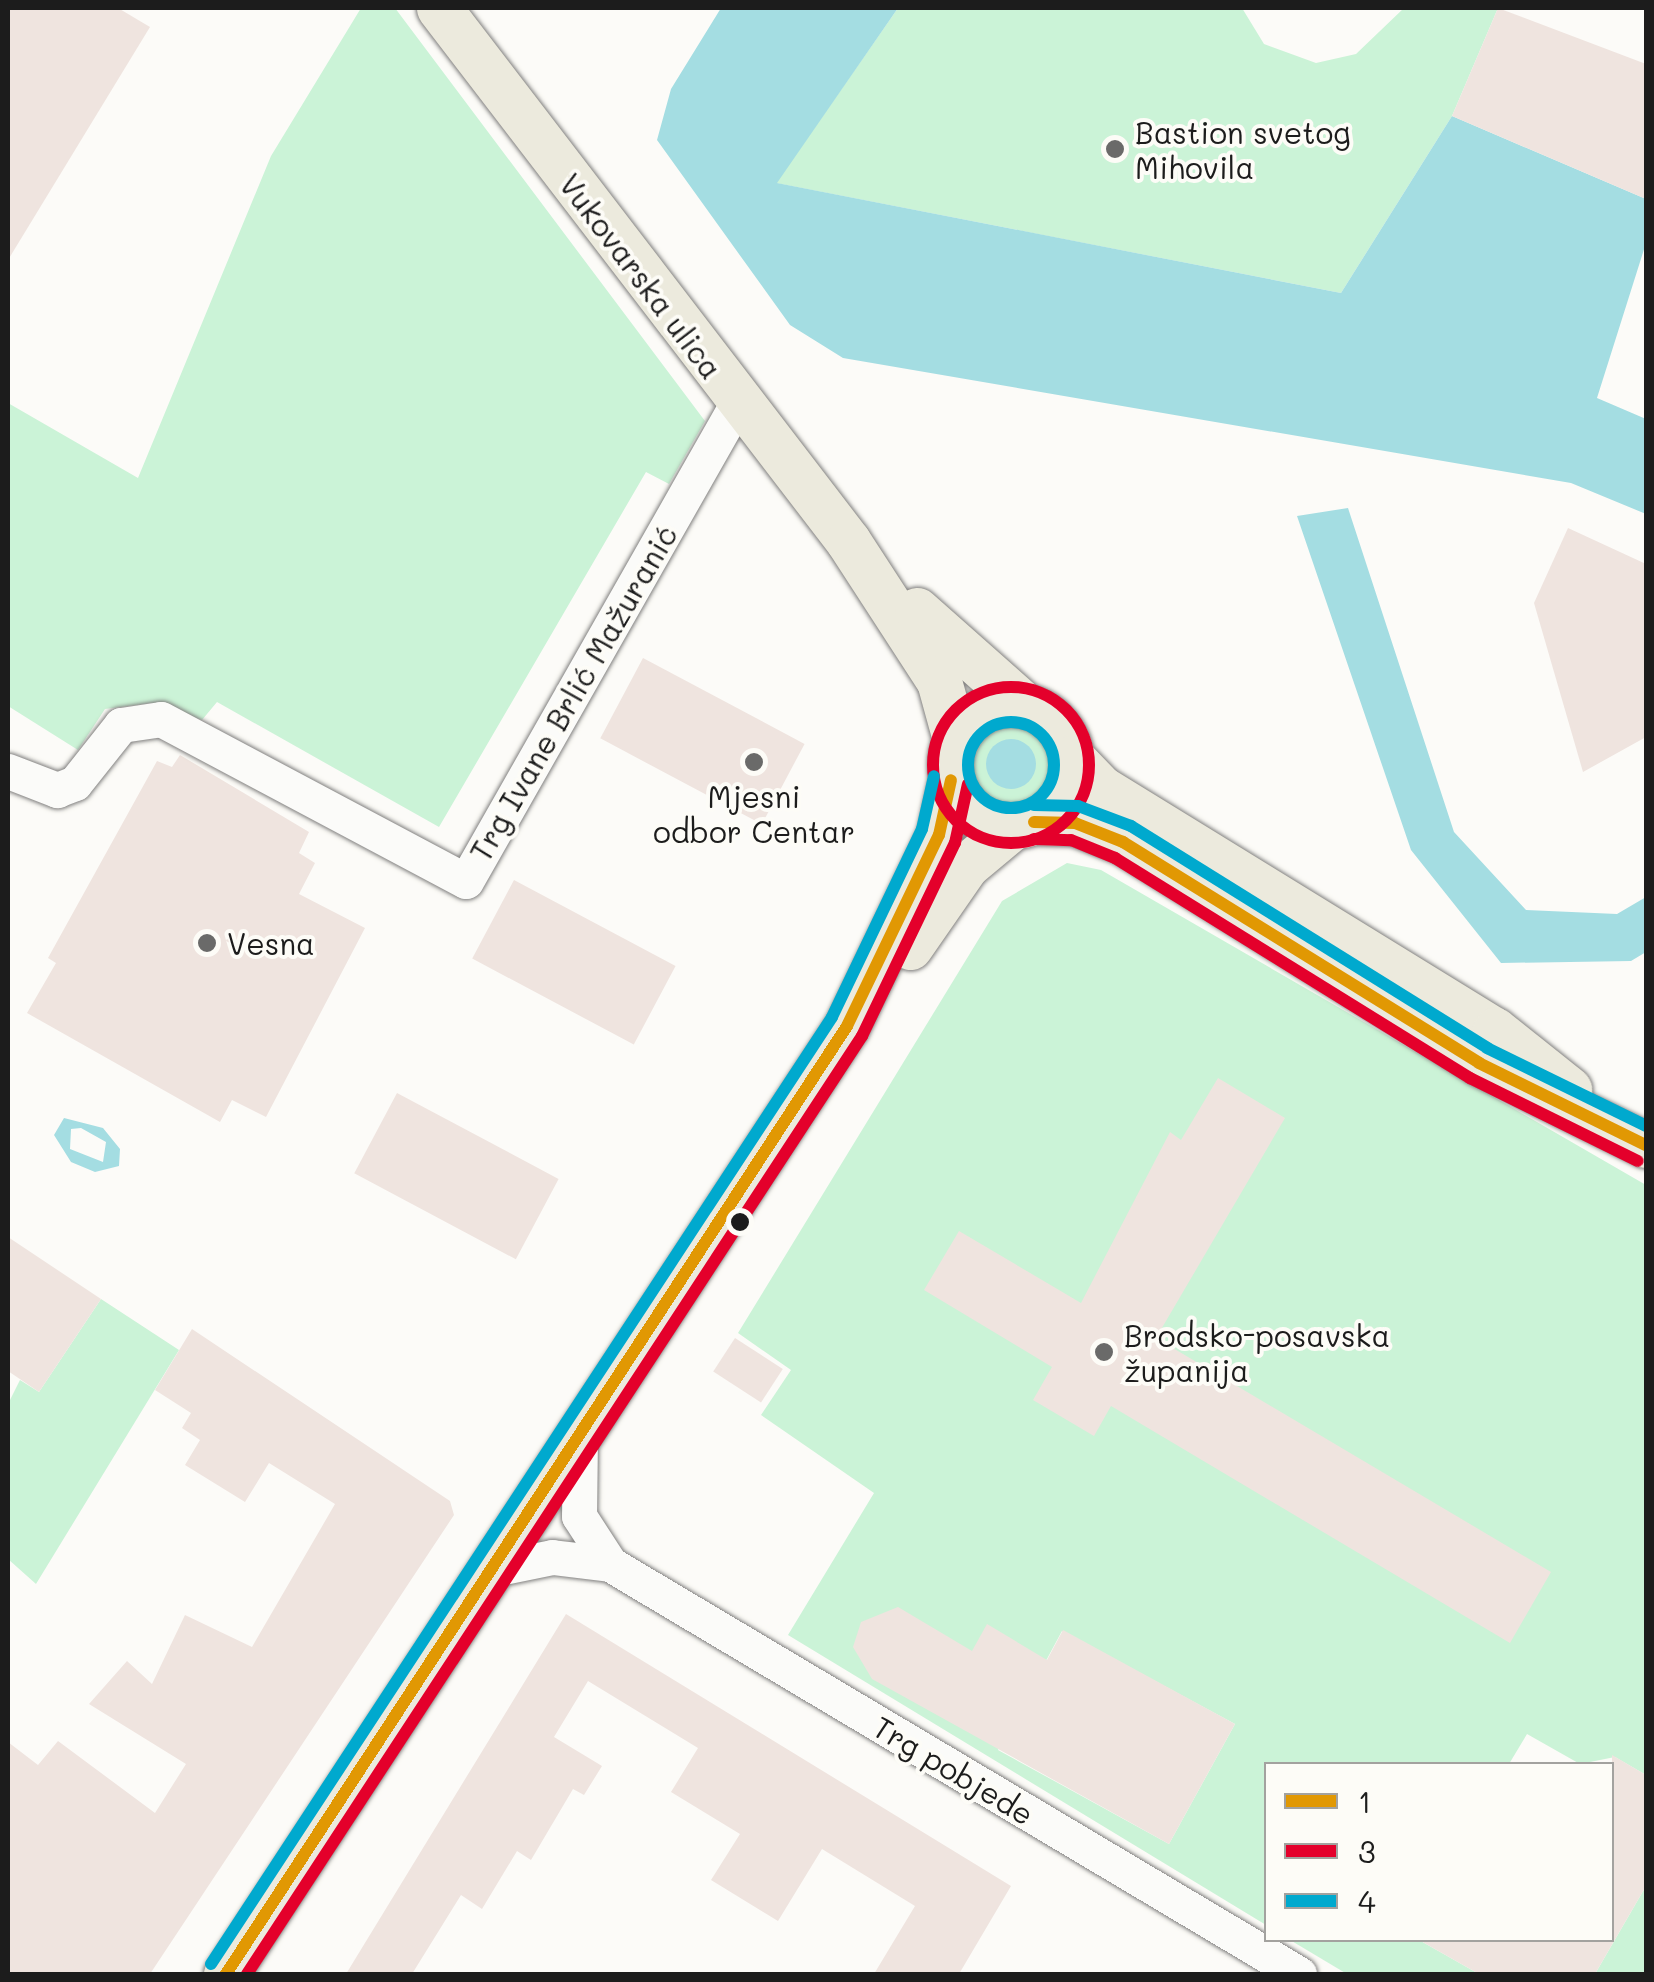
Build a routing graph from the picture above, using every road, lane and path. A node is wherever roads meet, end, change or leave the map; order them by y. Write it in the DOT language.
graph roads {
  1 [pos="439,8"];
  2 [pos="737,404"];
  3 [pos="848,541"];
  4 [pos="1024,705"];
  5 [pos="1072,758"];
  6 [pos="953,760"];
  7 [pos="8,772"];
  8 [pos="1024,824"];
  9 [pos="847,1026"];
  10 [pos="1596,1115"];
  11 [pos="1646,1145"];
  12 [pos="581,1436"];
  13 [pos="610,1564"];
  14 [pos="493,1569"];
  15 [pos="226,1974"];
  16 [pos="1299,1974"];
  1 -- 2 [label="main road, Vukovarska ulica"];
  2 -- 3 [label="main road, Vukovarska ulica"];
  2 -- 7 [label="street, Trg Ivane Brlić Mažuranić"];
  3 -- 4 [label="main road, Vukovarska ulica"];
  3 -- 6 [label="main road, Vukovarska ulica"];
  4 -- 5 [label="main road"];
  4 -- 6 [label="main road"];
  5 -- 8 [label="main road"];
  5 -- 10 [label="main road"];
  6 -- 8 [label="main road"];
  6 -- 9 [label="main road"];
  8 -- 9 [label="main road"];
  8 -- 10 [label="main road"];
  9 -- 12 [label="main road"];
  10 -- 11 [label="main road"];
  12 -- 13 [label="street, Trg pobjede"];
  12 -- 14 [label="main road"];
  13 -- 14 [label="street, Trg pobjede"];
  13 -- 16 [label="street, Trg pobjede"];
  14 -- 15 [label="main road"];
}
